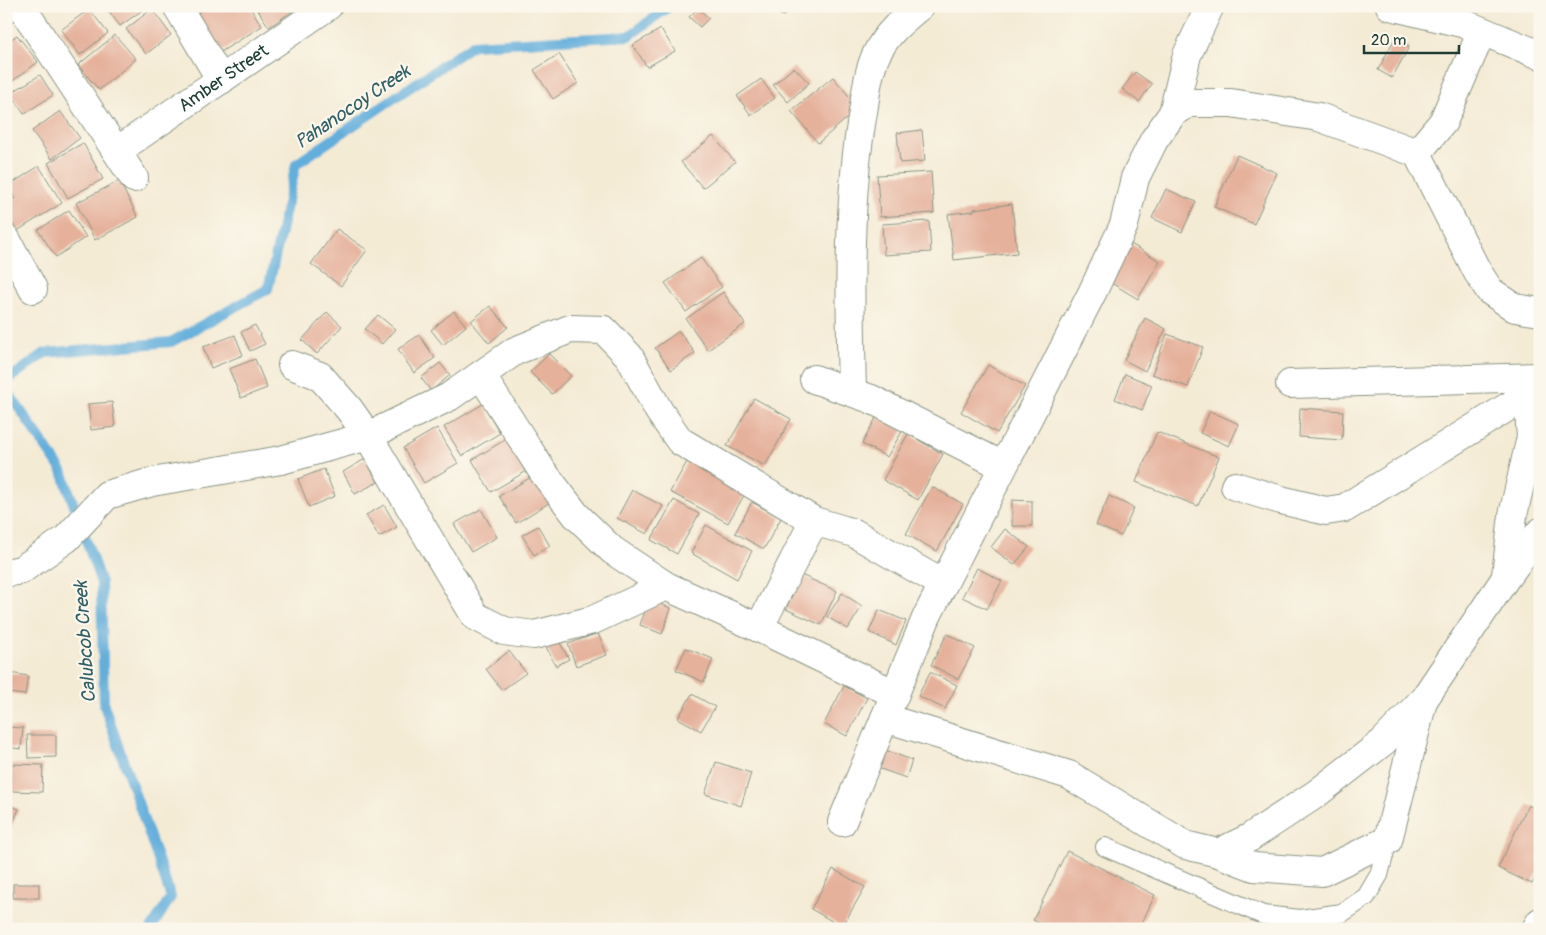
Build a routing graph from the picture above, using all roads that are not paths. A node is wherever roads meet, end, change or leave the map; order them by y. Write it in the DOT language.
graph roads {
  1 [pos="21,6"];
  2 [pos="177,6"];
  3 [pos="328,6"];
  4 [pos="920,6"];
  5 [pos="1210,6"];
  6 [pos="1390,6"];
  7 [pos="1482,32"];
  8 [pos="1540,55"];
  9 [pos="221,80"];
  10 [pos="1173,113"];
  11 [pos="117,151"];
  12 [pos="1417,153"];
  13 [pos="134,178"];
  14 [pos="6,239"];
  15 [pos="32,289"];
  16 [pos="1540,312"];
  17 [pos="292,365"];
  18 [pos="481,375"];
  19 [pos="814,379"];
  20 [pos="1290,384"];
  21 [pos="1535,384"];
  22 [pos="852,392"];
  23 [pos="368,436"];
  24 [pos="1003,466"];
  25 [pos="1235,486"];
  26 [pos="814,521"];
  27 [pos="1540,532"];
  28 [pos="6,572"];
  29 [pos="1506,579"];
  30 [pos="943,584"];
  31 [pos="666,586"];
  32 [pos="759,628"];
  33 [pos="1424,699"];
  34 [pos="890,706"];
  35 [pos="842,822"];
  36 [pos="1388,840"];
  37 [pos="1105,847"];
  38 [pos="1218,853"];
  39 [pos="1342,914"];
  40 [pos="1540,922"];
  41 [pos="1330,929"];
  42 [pos="1536,929"];
  1 -- 11 [label="street"];
  2 -- 9 [label="street"];
  3 -- 9 [label="street, Amber Street"];
  4 -- 22 [label="street"];
  5 -- 10 [label="street"];
  6 -- 7 [label="street"];
  7 -- 8 [label="street"];
  7 -- 12 [label="street"];
  9 -- 11 [label="street, Amber Street"];
  10 -- 12 [label="street"];
  10 -- 24 [label="street"];
  11 -- 13 [label="street"];
  12 -- 16 [label="street"];
  14 -- 15 [label="street"];
  17 -- 23 [label="street"];
  18 -- 23 [label="street"];
  18 -- 26 [label="street"];
  18 -- 31 [label="street"];
  19 -- 22 [label="street"];
  20 -- 21 [label="street"];
  21 -- 25 [label="street"];
  21 -- 29 [label="street"];
  22 -- 24 [label="street"];
  23 -- 28 [label="street"];
  23 -- 31 [label="street"];
  24 -- 30 [label="street"];
  26 -- 30 [label="street"];
  26 -- 32 [label="street"];
  27 -- 29 [label="street"];
  29 -- 33 [label="street"];
  30 -- 34 [label="street"];
  31 -- 32 [label="street"];
  32 -- 34 [label="street"];
  33 -- 36 [label="street"];
  33 -- 38 [label="street"];
  34 -- 35 [label="street"];
  34 -- 38 [label="street"];
  36 -- 38 [label="street"];
  36 -- 39 [label="lane"];
  37 -- 39 [label="lane"];
  39 -- 41 [label="lane"];
  40 -- 42 [label="street"];
}
